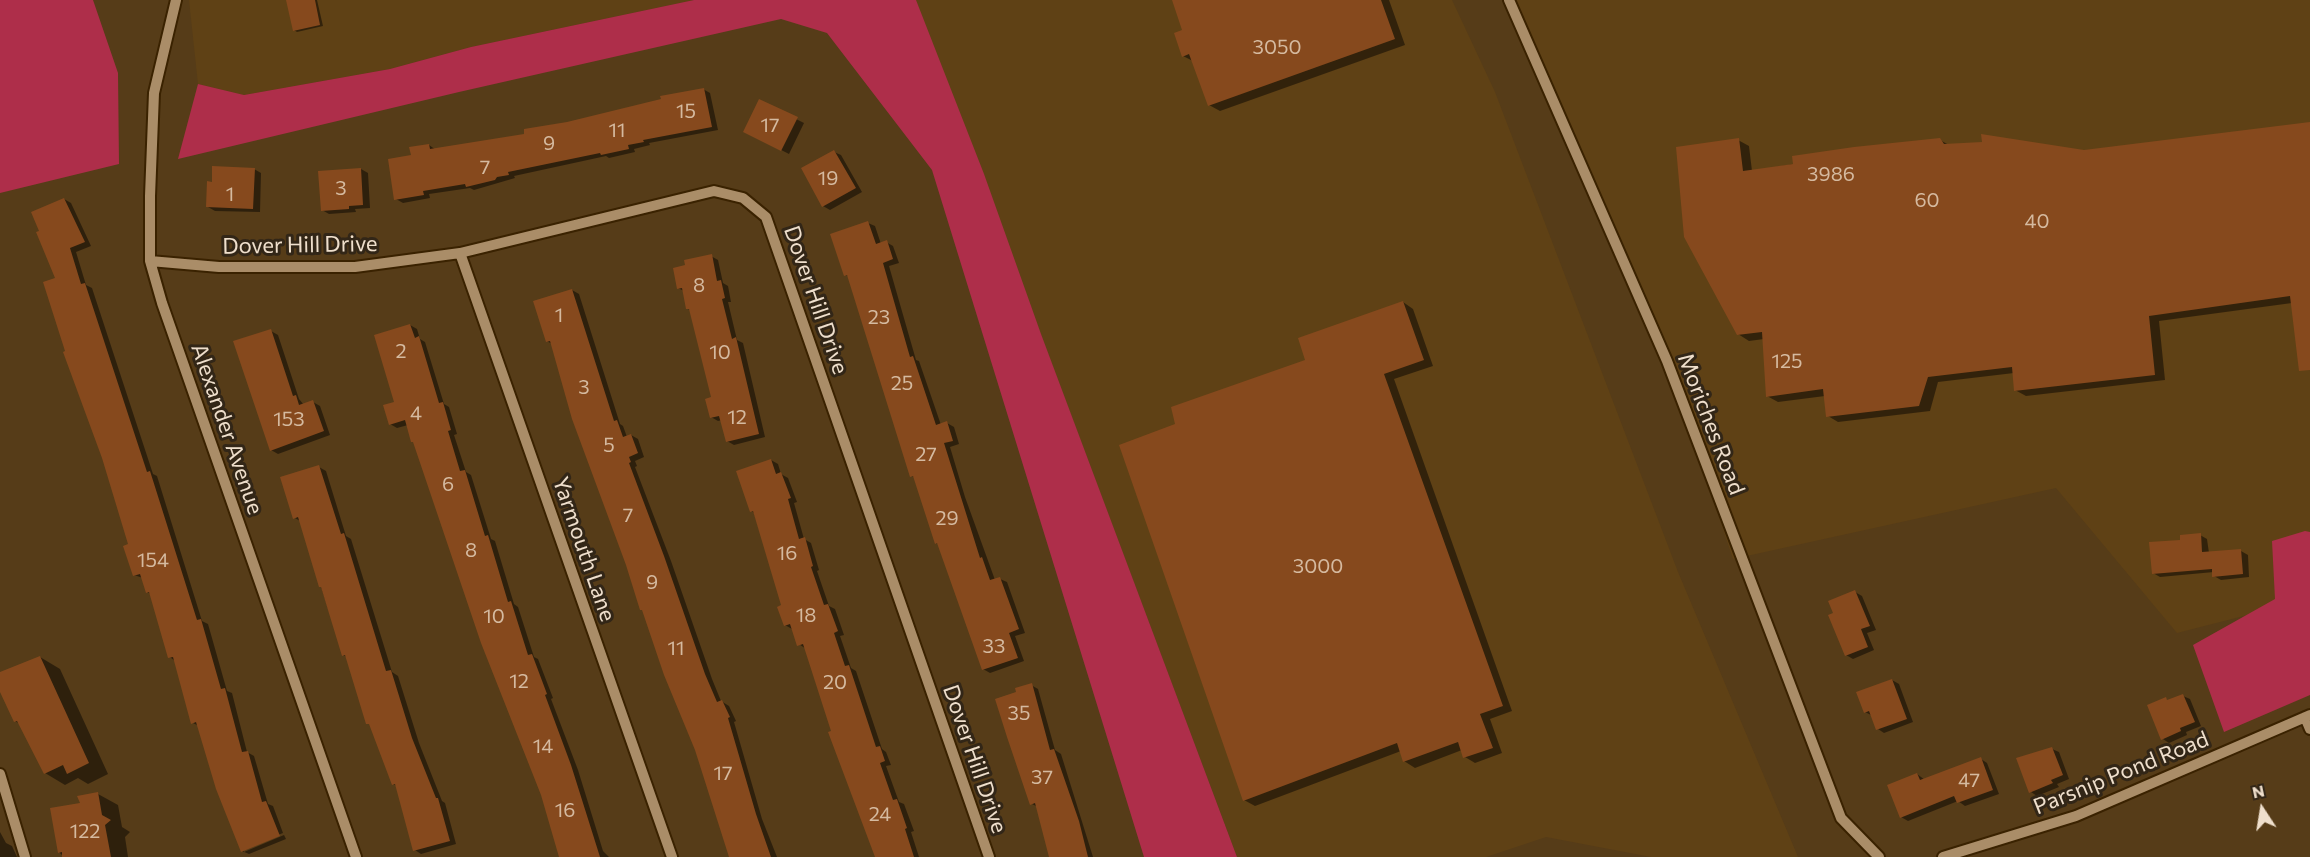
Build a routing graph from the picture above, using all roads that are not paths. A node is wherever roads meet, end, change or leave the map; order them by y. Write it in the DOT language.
graph roads {
  1 [pos="176,0"];
  2 [pos="1509,0"];
  3 [pos="460,254"];
  4 [pos="150,261"];
  5 [pos="2307,716"];
  6 [pos="2310,729"];
  7 [pos="0,774"];
  8 [pos="24,857"];
  9 [pos="356,857"];
  10 [pos="672,857"];
  11 [pos="989,857"];
  12 [pos="1879,857"];
  13 [pos="1943,857"];
  1 -- 4 [label="street, Alexander Avenue"];
  2 -- 12 [label="street, Moriches Road"];
  3 -- 4 [label="street, Dover Hill Drive"];
  3 -- 10 [label="street, Yarmouth Lane"];
  3 -- 11 [label="street, Dover Hill Drive"];
  4 -- 9 [label="street, Alexander Avenue"];
  5 -- 6 [label="street"];
  5 -- 13 [label="street, Parsnip Pond Road"];
  7 -- 8 [label="street"];
}
